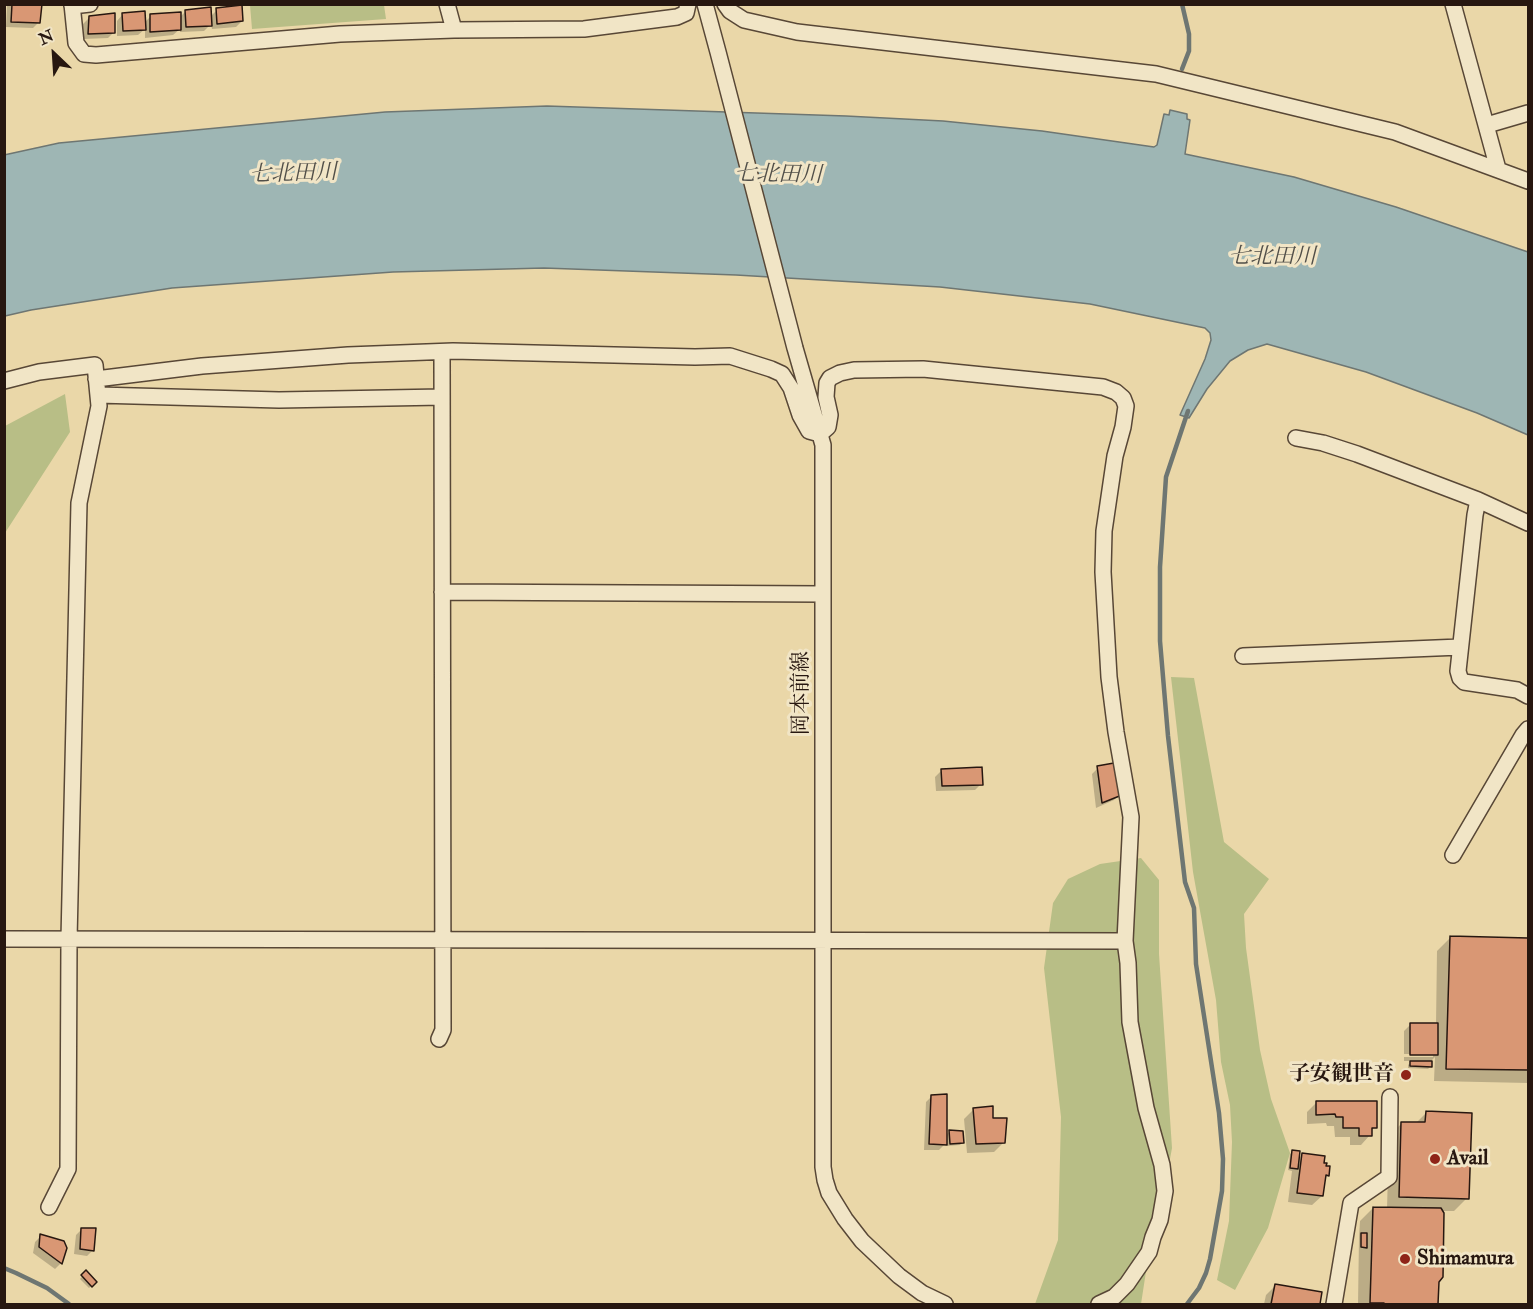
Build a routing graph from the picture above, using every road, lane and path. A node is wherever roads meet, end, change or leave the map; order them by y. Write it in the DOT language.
graph roads {
  1 [pos="90,4"];
  2 [pos="447,4"];
  3 [pos="688,4"];
  4 [pos="705,4"];
  5 [pos="725,4"];
  6 [pos="1453,4"];
  7 [pos="72,5"];
  8 [pos="454,30"];
  9 [pos="1528,113"];
  10 [pos="1487,125"];
  11 [pos="1498,170"];
  12 [pos="1528,181"];
  13 [pos="442,352"];
  14 [pos="96,379"];
  15 [pos="4,381"];
  16 [pos="98,395"];
  17 [pos="442,397"];
  18 [pos="1296,438"];
  19 [pos="821,440"];
  20 [pos="1478,500"];
  21 [pos="1528,523"];
  22 [pos="442,592"];
  23 [pos="823,594"];
  24 [pos="1460,647"];
  25 [pos="1242,656"];
  26 [pos="1528,696"];
  27 [pos="1528,729"];
  28 [pos="1453,855"];
  29 [pos="4,939"];
  30 [pos="69,939"];
  31 [pos="443,940"];
  32 [pos="823,940"];
  33 [pos="1125,941"];
  34 [pos="438,1039"];
  35 [pos="1390,1097"];
  36 [pos="49,1207"];
  37 [pos="945,1305"];
  38 [pos="1099,1305"];
  39 [pos="1334,1305"];
  1 -- 7 [label="street"];
  2 -- 8 [label="street"];
  3 -- 8 [label="street"];
  4 -- 19 [label="street"];
  5 -- 11 [label="street"];
  6 -- 10 [label="street"];
  7 -- 8 [label="street"];
  9 -- 10 [label="street"];
  10 -- 11 [label="street"];
  11 -- 12 [label="street"];
  13 -- 14 [label="street"];
  13 -- 17 [label="street"];
  13 -- 19 [label="street"];
  14 -- 15 [label="street"];
  14 -- 16 [label="street"];
  16 -- 17 [label="street"];
  16 -- 30 [label="street"];
  17 -- 22 [label="street"];
  18 -- 20 [label="street"];
  19 -- 23 [label="street, 岡本前線"];
  19 -- 33 [label="street"];
  20 -- 21 [label="street"];
  20 -- 24 [label="street"];
  22 -- 23 [label="street"];
  22 -- 31 [label="street"];
  23 -- 32 [label="street, 岡本前線"];
  24 -- 25 [label="street"];
  24 -- 26 [label="street"];
  27 -- 28 [label="street"];
  29 -- 30 [label="street"];
  30 -- 31 [label="street"];
  30 -- 36 [label="street"];
  31 -- 32 [label="street"];
  31 -- 34 [label="street"];
  32 -- 33 [label="street"];
  32 -- 37 [label="street, 岡本前線"];
  33 -- 38 [label="street"];
  35 -- 39 [label="street"];
}
